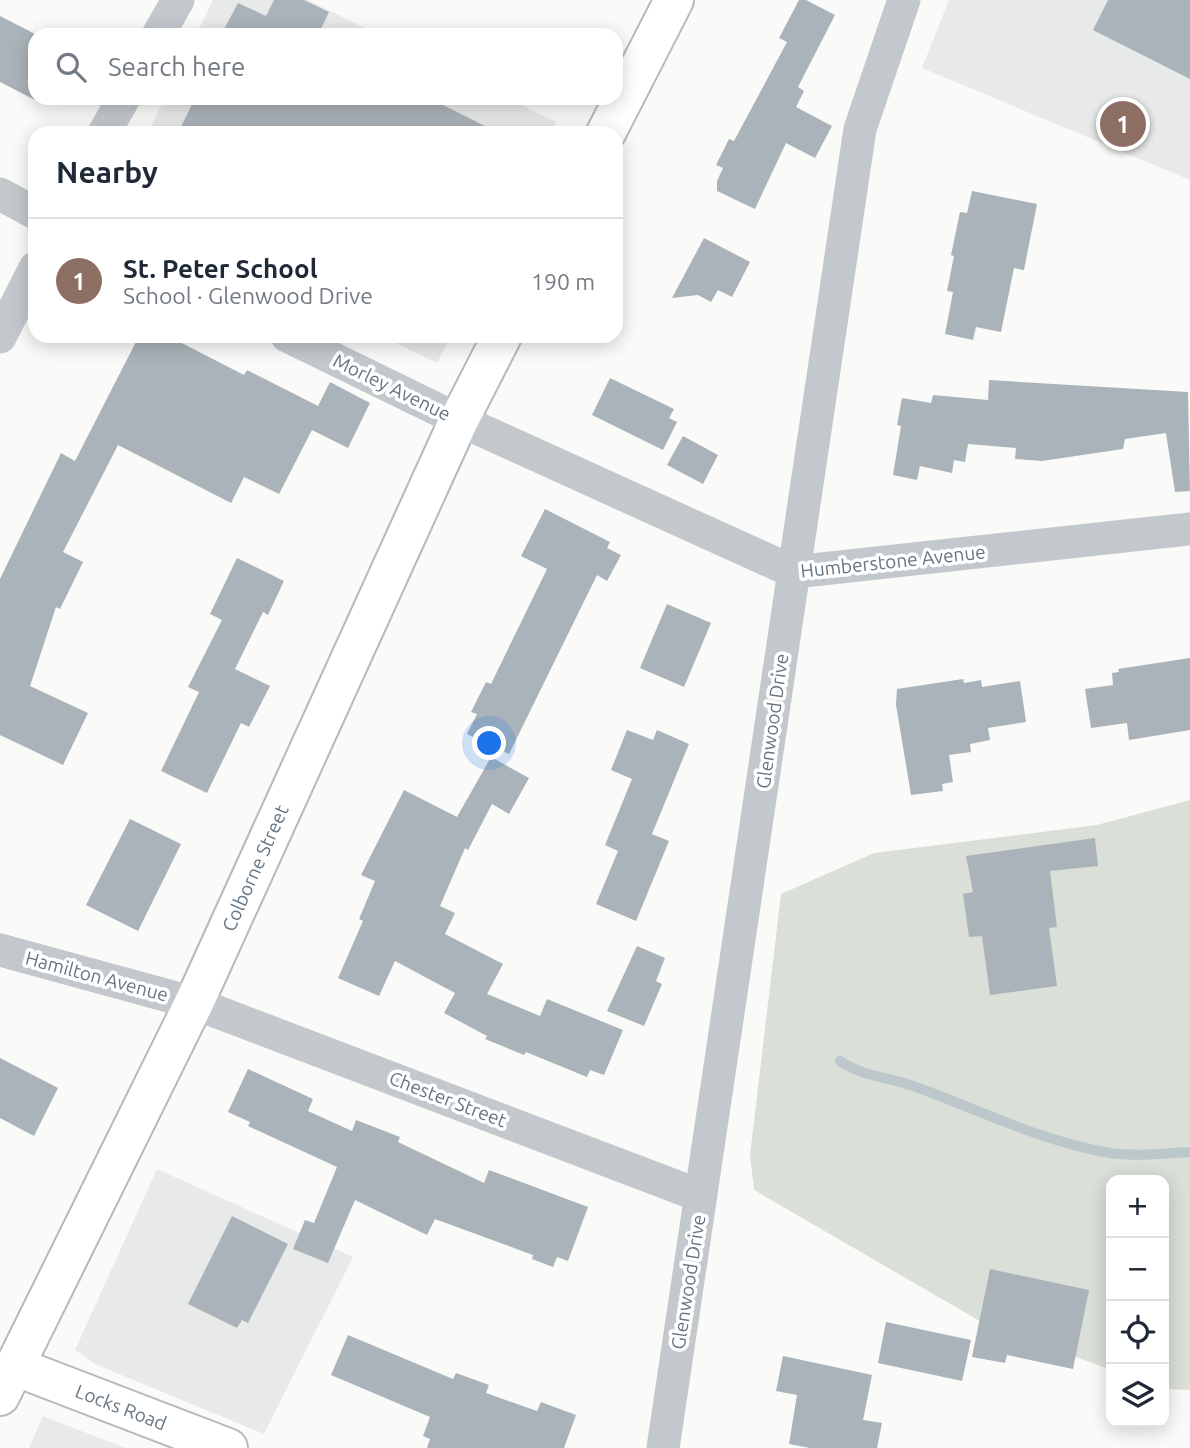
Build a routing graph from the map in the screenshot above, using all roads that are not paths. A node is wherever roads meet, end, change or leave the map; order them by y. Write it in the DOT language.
graph roads {
  1 [pos="178,0"];
  2 [pos="674,0"];
  3 [pos="904,0"];
  4 [pos="162,28"];
  5 [pos="623,100"];
  6 [pos="120,105"];
  7 [pos="620,105"];
  8 [pos="108,126"];
  9 [pos="610,126"];
  10 [pos="0,194"];
  11 [pos="28,209"];
  12 [pos="28,282"];
  13 [pos="0,337"];
  14 [pos="301,343"];
  15 [pos="498,343"];
  16 [pos="459,420"];
  17 [pos="1190,529"];
  18 [pos="794,572"];
  19 [pos="0,950"];
  20 [pos="194,1003"];
  21 [pos="701,1196"];
  22 [pos="7,1381"];
  23 [pos="228,1448"];
  24 [pos="663,1448"];
  1 -- 4 [label="street"];
  2 -- 5 [label="main road"];
  3 -- 18 [label="street, Glenwood Drive"];
  6 -- 8 [label="street"];
  7 -- 9 [label="main road"];
  10 -- 11 [label="street"];
  12 -- 13 [label="street"];
  14 -- 16 [label="street, Morley Avenue"];
  15 -- 16 [label="main road, Colborne Street"];
  16 -- 18 [label="street, Humberstone Avenue"];
  16 -- 20 [label="main road, Colborne Street"];
  17 -- 18 [label="street, Humberstone Avenue"];
  18 -- 21 [label="street, Glenwood Drive"];
  19 -- 20 [label="street, Hamilton Avenue"];
  20 -- 21 [label="street, Chester Street"];
  20 -- 22 [label="main road, Colborne Street"];
  21 -- 24 [label="street, Glenwood Drive"];
  22 -- 23 [label="main road, Locks Road"];
}
